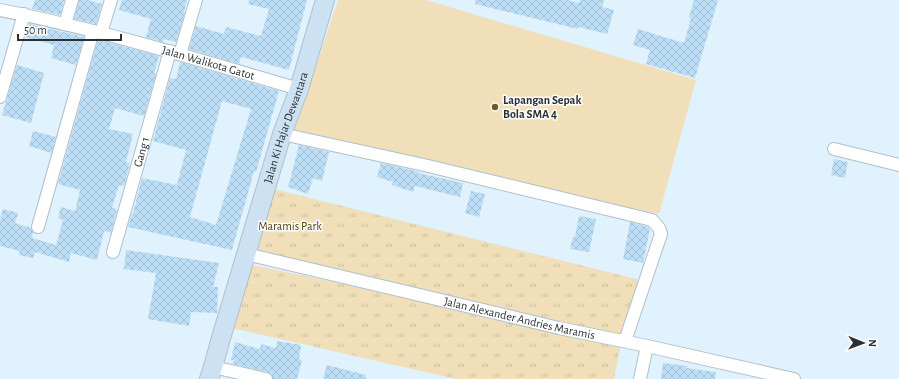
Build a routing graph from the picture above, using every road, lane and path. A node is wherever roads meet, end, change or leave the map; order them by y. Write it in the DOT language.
graph roads {
  1 [pos="72,0"];
  2 [pos="111,0"];
  3 [pos="196,0"];
  4 [pos="325,0"];
  5 [pos="0,10"];
  6 [pos="24,14"];
  7 [pos="66,24"];
  8 [pos="97,32"];
  9 [pos="174,53"];
  10 [pos="299,89"];
  11 [pos="0,97"];
  12 [pos="282,134"];
  13 [pos="834,149"];
  14 [pos="899,165"];
  15 [pos="38,226"];
  16 [pos="113,252"];
  17 [pos="246,254"];
  18 [pos="626,341"];
  19 [pos="647,346"];
  20 [pos="211,373"];
  21 [pos="266,379"];
  22 [pos="640,379"];
  23 [pos="794,379"];
  1 -- 7 [label="street"];
  2 -- 8 [label="street"];
  3 -- 9 [label="street, Gang 1"];
  4 -- 10 [label="main road, Jalan Ki Hajar Dewantara"];
  5 -- 6 [label="street, Jalan Walikota Gatot"];
  6 -- 7 [label="street, Jalan Walikota Gatot"];
  6 -- 11 [label="street"];
  7 -- 8 [label="street, Jalan Walikota Gatot"];
  8 -- 9 [label="street, Jalan Walikota Gatot"];
  8 -- 15 [label="street"];
  9 -- 10 [label="street, Jalan Walikota Gatot"];
  9 -- 16 [label="street, Gang 1"];
  10 -- 12 [label="main road, Jalan Ki Hajar Dewantara"];
  12 -- 17 [label="main road, Jalan Ki Hajar Dewantara"];
  12 -- 18 [label="street"];
  13 -- 14 [label="street"];
  17 -- 18 [label="street, Jalan Alexander Andries Maramis"];
  17 -- 20 [label="main road, Jalan Ki Hajar Dewantara"];
  18 -- 19 [label="street, Jalan Alexander Andries Maramis"];
  19 -- 22 [label="street"];
  19 -- 23 [label="street, Jalan Alexander Andries Maramis"];
  20 -- 21 [label="street"];
}
